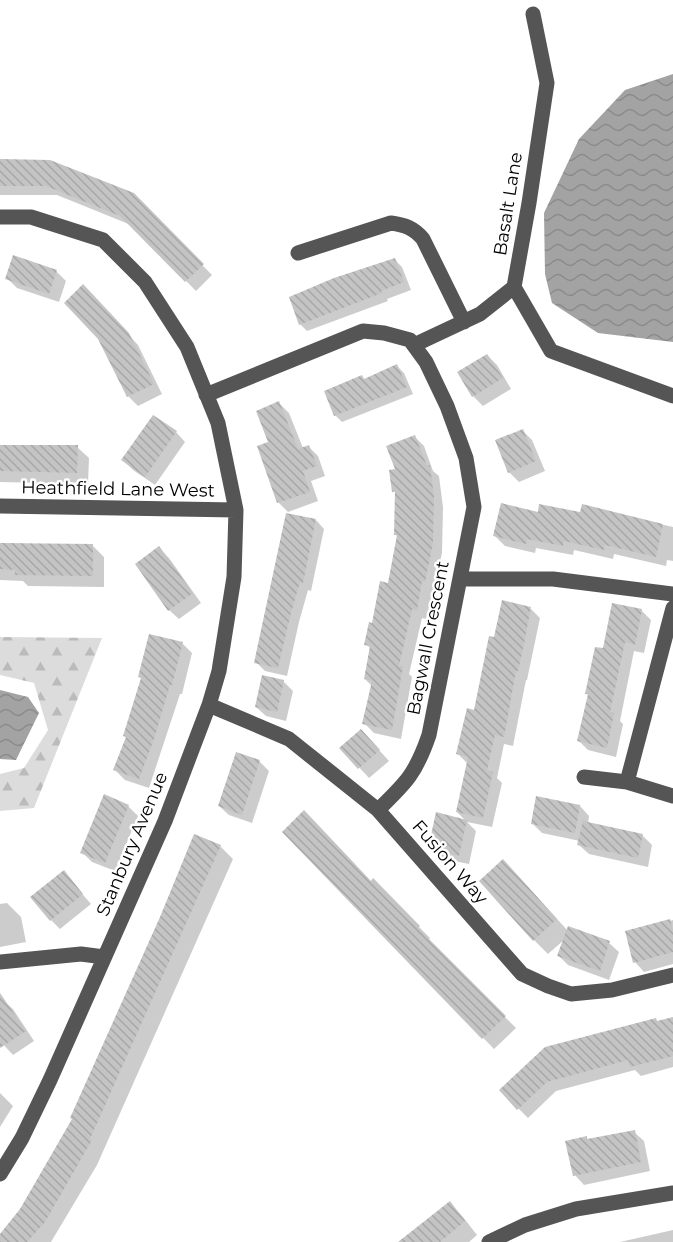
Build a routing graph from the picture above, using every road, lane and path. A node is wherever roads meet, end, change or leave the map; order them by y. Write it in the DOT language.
graph roads {
  1 [pos="532,14"];
  2 [pos="0,217"];
  3 [pos="297,253"];
  4 [pos="514,287"];
  5 [pos="464,322"];
  6 [pos="414,345"];
  7 [pos="206,395"];
  8 [pos="673,396"];
  9 [pos="0,506"];
  10 [pos="236,510"];
  11 [pos="460,579"];
  12 [pos="673,594"];
  13 [pos="673,608"];
  14 [pos="209,705"];
  15 [pos="584,777"];
  16 [pos="627,782"];
  17 [pos="673,796"];
  18 [pos="378,810"];
  19 [pos="104,957"];
  20 [pos="0,962"];
  21 [pos="673,975"];
  22 [pos="0,1174"];
  23 [pos="673,1193"];
  24 [pos="489,1242"];
  1 -- 4 [label="street, Basalt Lane"];
  2 -- 7 [label="street, Stanbury Avenue"];
  3 -- 5 [label="street"];
  4 -- 5 [label="street"];
  4 -- 8 [label="street"];
  5 -- 6 [label="street"];
  6 -- 7 [label="street"];
  6 -- 11 [label="street, Bagwall Crescent"];
  7 -- 10 [label="street, Stanbury Avenue"];
  9 -- 10 [label="street, Heathfield Lane West"];
  10 -- 14 [label="street, Stanbury Avenue"];
  11 -- 12 [label="street"];
  11 -- 18 [label="street, Bagwall Crescent"];
  13 -- 16 [label="street"];
  14 -- 18 [label="street, Fusion Way"];
  14 -- 19 [label="street, Stanbury Avenue"];
  15 -- 16 [label="street"];
  16 -- 17 [label="street"];
  18 -- 21 [label="street, Fusion Way"];
  19 -- 20 [label="street"];
  19 -- 22 [label="street, Stanbury Avenue"];
  23 -- 24 [label="street"];
}
